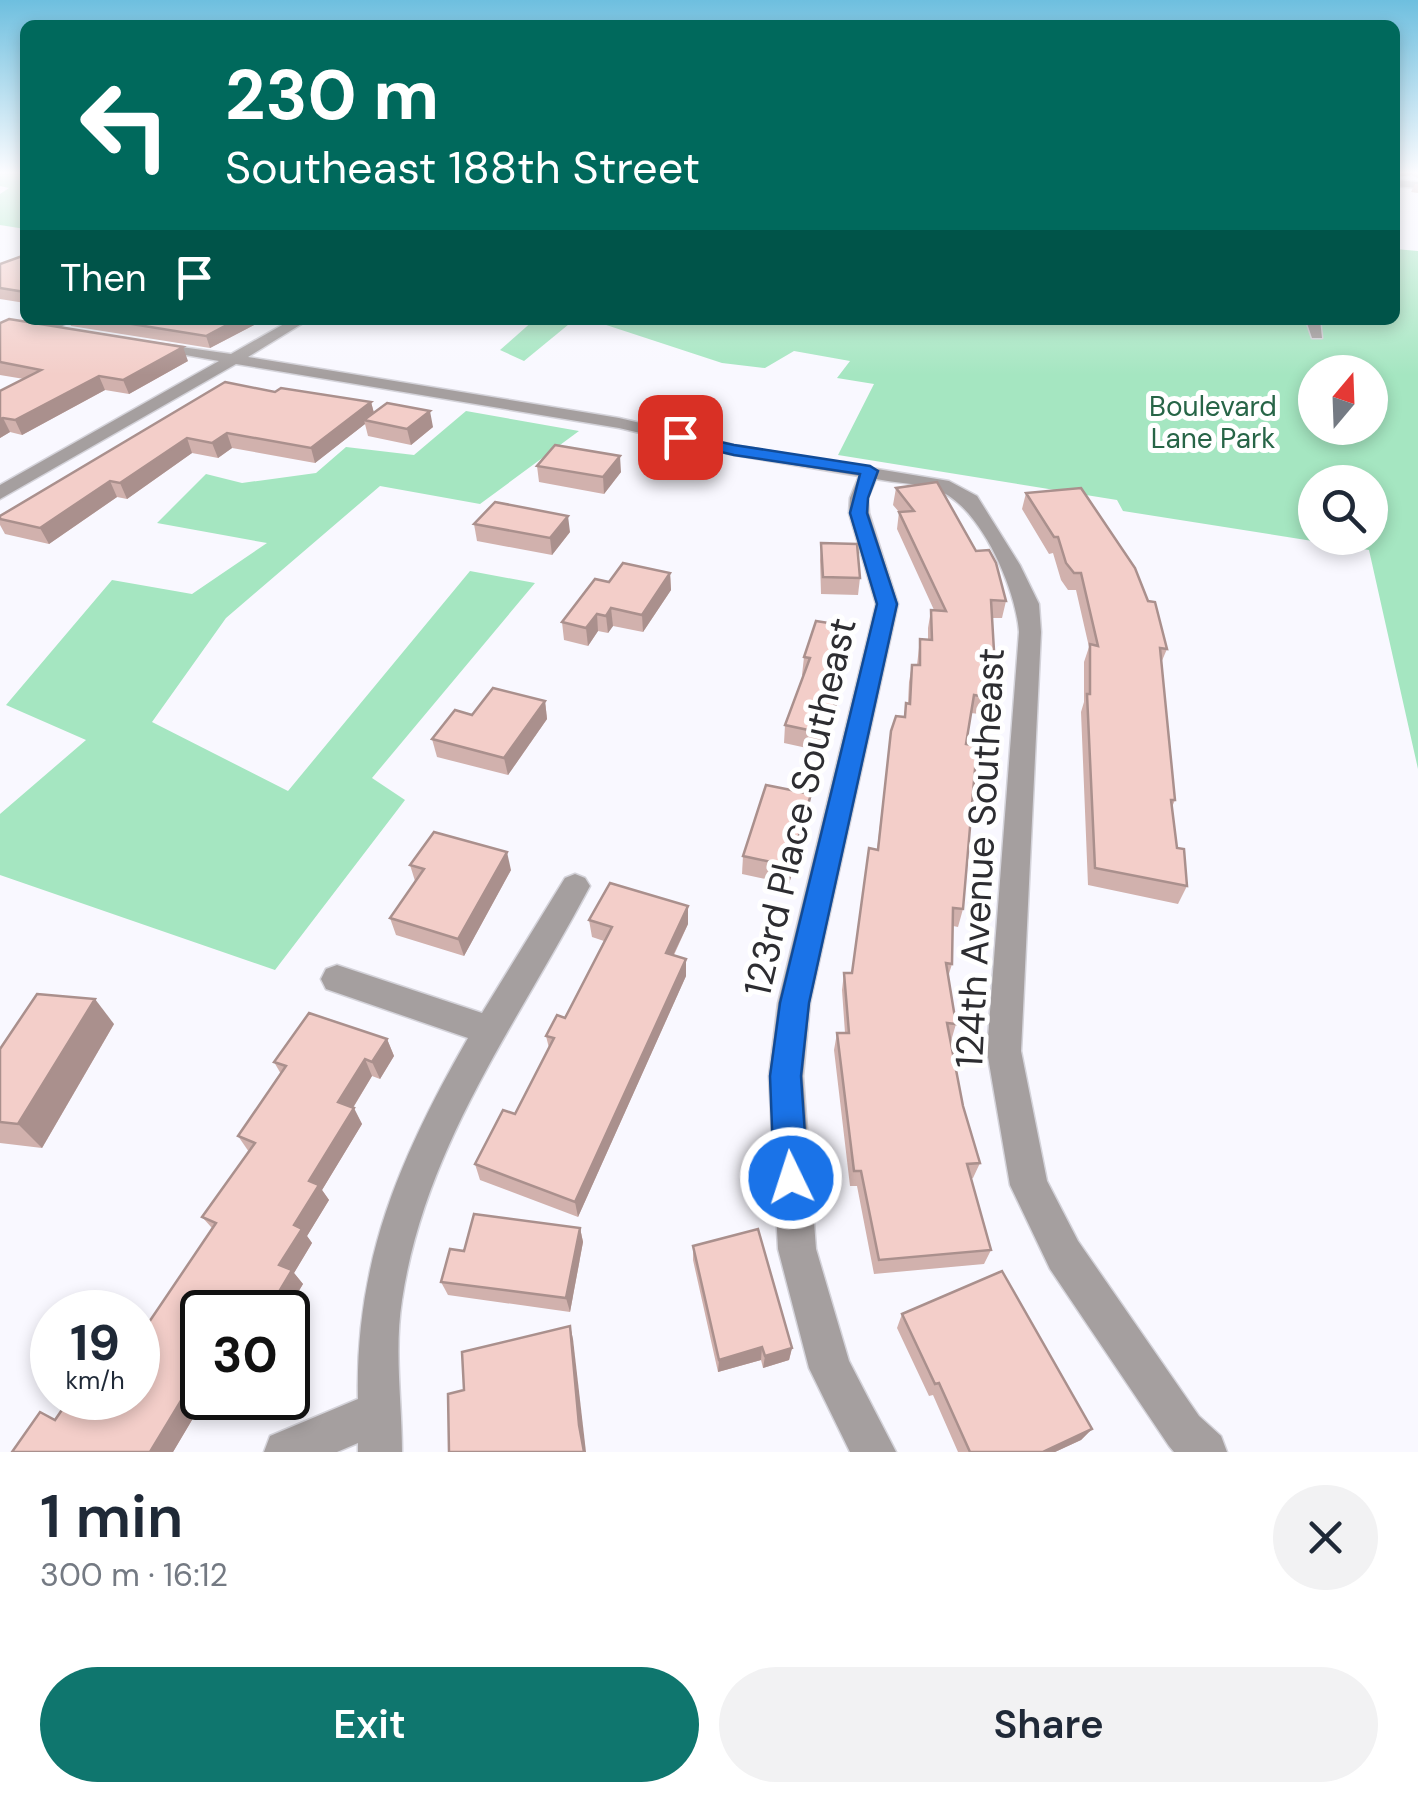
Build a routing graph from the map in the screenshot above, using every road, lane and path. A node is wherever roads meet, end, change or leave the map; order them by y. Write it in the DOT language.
graph roads {
  1 [pos="52,325"];
  2 [pos="292,325"];
  3 [pos="41,328"];
  4 [pos="86,336"];
  5 [pos="142,344"];
  6 [pos="236,358"];
  7 [pos="870,471"];
  8 [pos="0,492"];
  9 [pos="575,886"];
  10 [pos="337,978"];
  11 [pos="490,1032"];
  12 [pos="380,1432"];
  13 [pos="1186,1445"];
  14 [pos="286,1452"];
  15 [pos="874,1452"];
  1 -- 3 [label="lane"];
  2 -- 6 [label="street"];
  3 -- 4 [label="street"];
  5 -- 6 [label="street"];
  6 -- 7 [label="street"];
  6 -- 8 [label="street"];
  7 -- 13 [label="street, 124th Avenue Southeast"];
  7 -- 15 [label="street, 123rd Place Southeast"];
  9 -- 11 [label="street"];
  10 -- 11 [label="street"];
  11 -- 12 [label="street"];
  12 -- 14 [label="street"];
}
